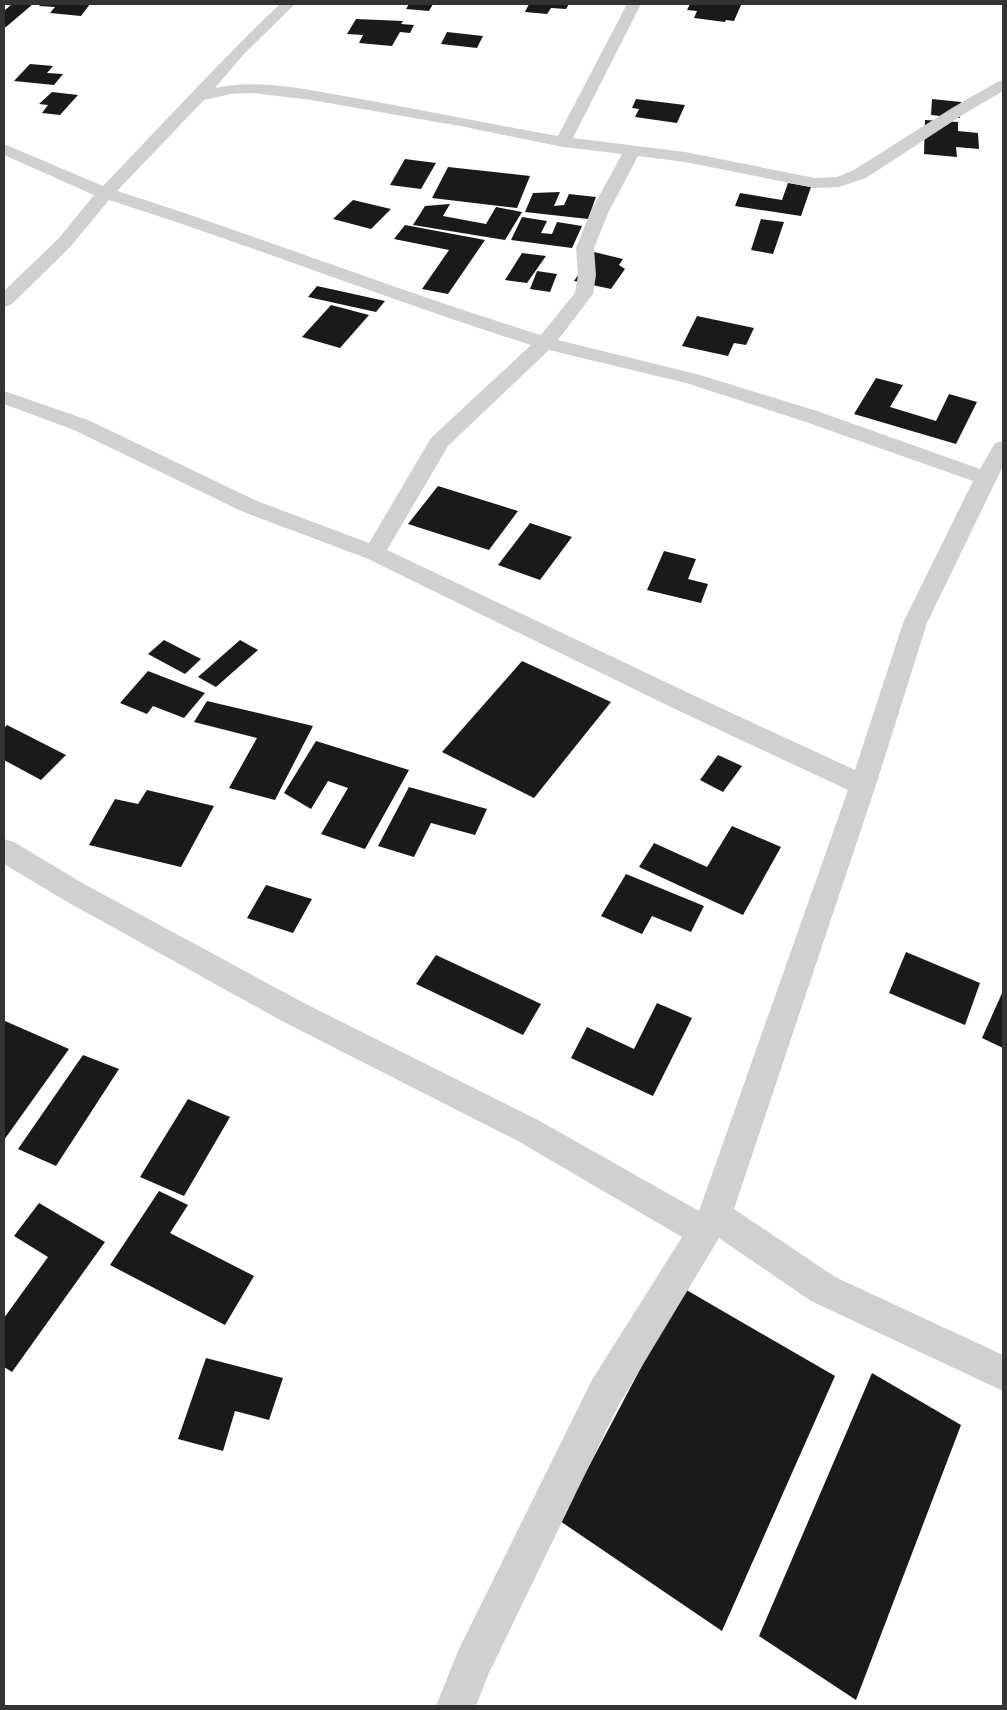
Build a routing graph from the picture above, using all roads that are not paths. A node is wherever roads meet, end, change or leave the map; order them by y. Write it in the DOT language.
graph roads {
  1 [pos="288,4"];
  2 [pos="634,4"];
  3 [pos="1003,85"];
  4 [pos="199,96"];
  5 [pos="563,142"];
  6 [pos="4,149"];
  7 [pos="632,151"];
  8 [pos="105,193"];
  9 [pos="4,301"];
  10 [pos="545,343"];
  11 [pos="4,397"];
  12 [pos="996,467"];
  13 [pos="374,553"];
  14 [pos="863,784"];
  15 [pos="4,850"];
  16 [pos="710,1224"];
  17 [pos="1003,1373"];
  18 [pos="456,1706"];
  1 -- 4 [label="street"];
  2 -- 5 [label="street"];
  3 -- 7 [label="street"];
  4 -- 5 [label="street"];
  4 -- 8 [label="street"];
  5 -- 7 [label="street"];
  6 -- 8 [label="street"];
  7 -- 10 [label="street"];
  8 -- 9 [label="street"];
  8 -- 10 [label="street"];
  10 -- 12 [label="street"];
  10 -- 13 [label="street"];
  11 -- 13 [label="street"];
  12 -- 14 [label="street"];
  13 -- 14 [label="street"];
  14 -- 16 [label="street"];
  15 -- 16 [label="street"];
  16 -- 17 [label="street"];
  16 -- 18 [label="street"];
}
